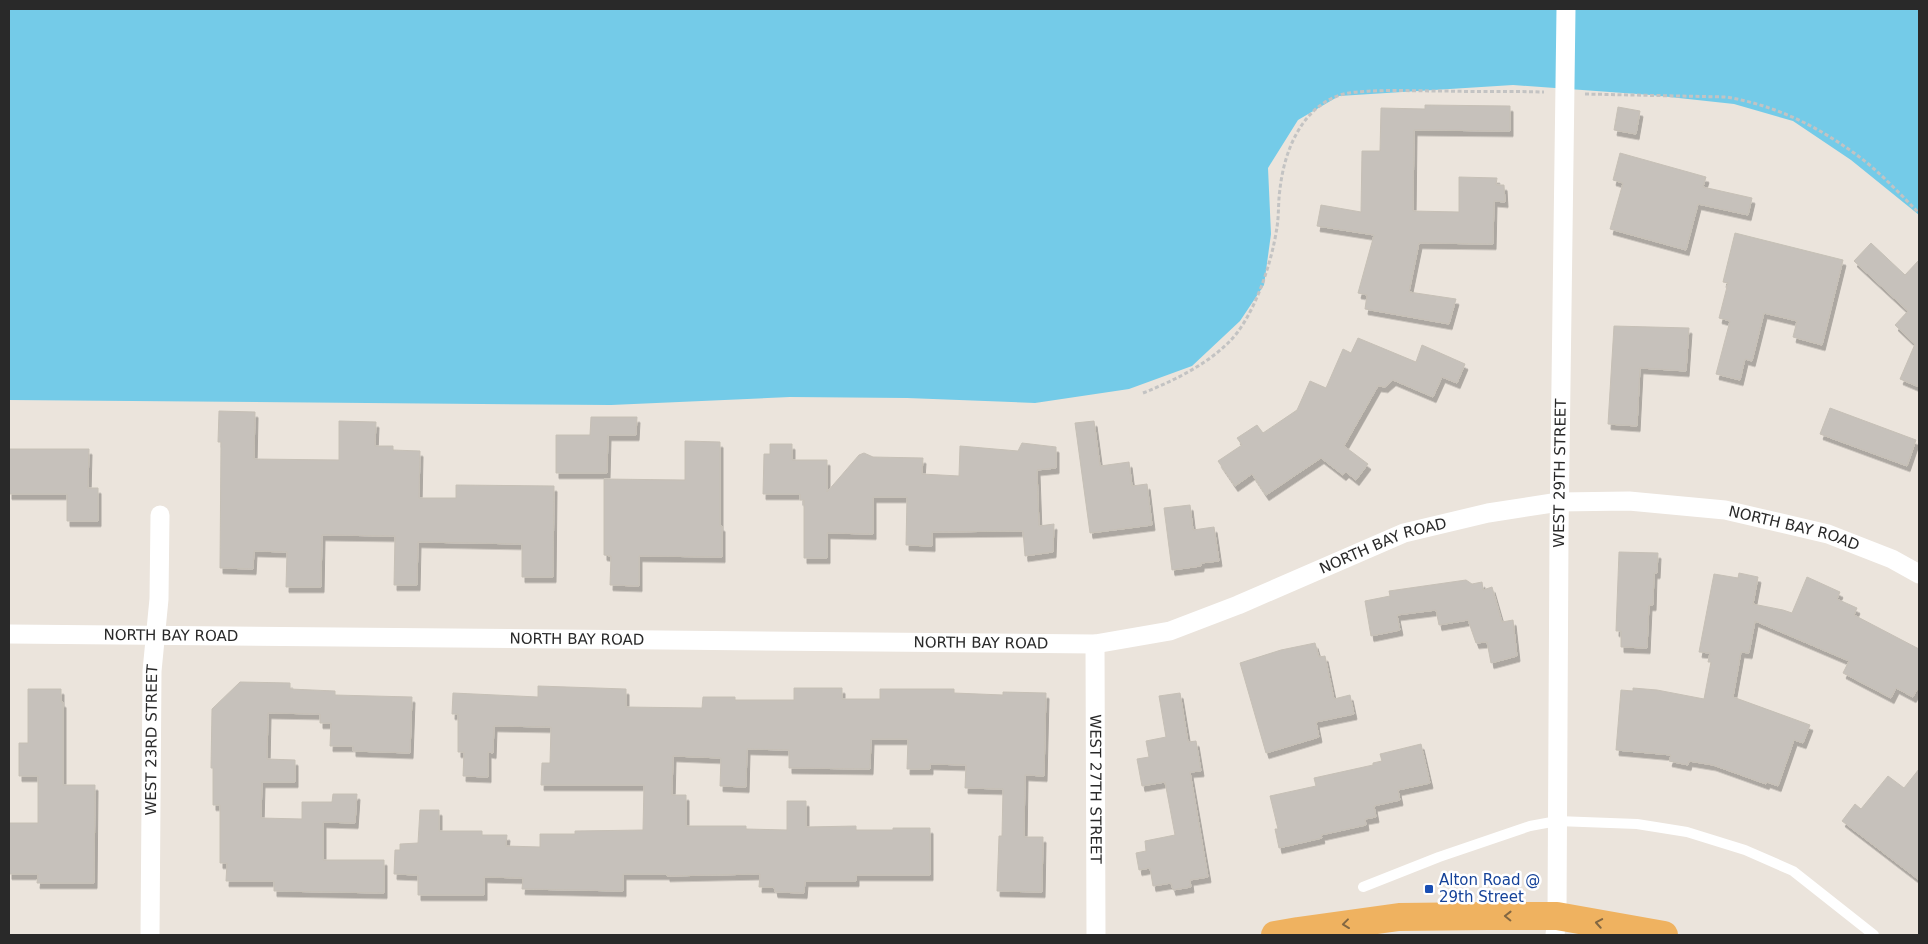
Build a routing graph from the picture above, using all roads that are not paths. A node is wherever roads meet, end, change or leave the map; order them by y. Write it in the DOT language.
graph roads {
  1 [pos="1566,9"];
  2 [pos="1559,502"];
  3 [pos="160,515"];
  4 [pos="1919,574"];
  5 [pos="9,634"];
  6 [pos="155,636"];
  7 [pos="1095,644"];
  8 [pos="1557,821"];
  9 [pos="1363,887"];
  10 [pos="1556,926"];
  11 [pos="150,935"];
  12 [pos="1096,935"];
  13 [pos="1276,935"];
  14 [pos="1664,935"];
  15 [pos="1874,935"];
  1 -- 2 [label="street, WEST 29TH STREET"];
  2 -- 4 [label="street, NORTH BAY ROAD"];
  2 -- 7 [label="street, NORTH BAY ROAD"];
  2 -- 8 [label="street, WEST 29TH STREET"];
  3 -- 6 [label="street, WEST 23RD STREET"];
  5 -- 6 [label="street, NORTH BAY ROAD"];
  6 -- 7 [label="street, NORTH BAY ROAD"];
  6 -- 11 [label="street, WEST 23RD STREET"];
  7 -- 12 [label="street, WEST 27TH STREET"];
  8 -- 9 [label="lane"];
  8 -- 10 [label="street, WEST 29TH STREET"];
  8 -- 15 [label="lane"];
  10 -- 13 [label="highway, one-way"];
  14 -- 10 [label="highway, one-way"];
}
